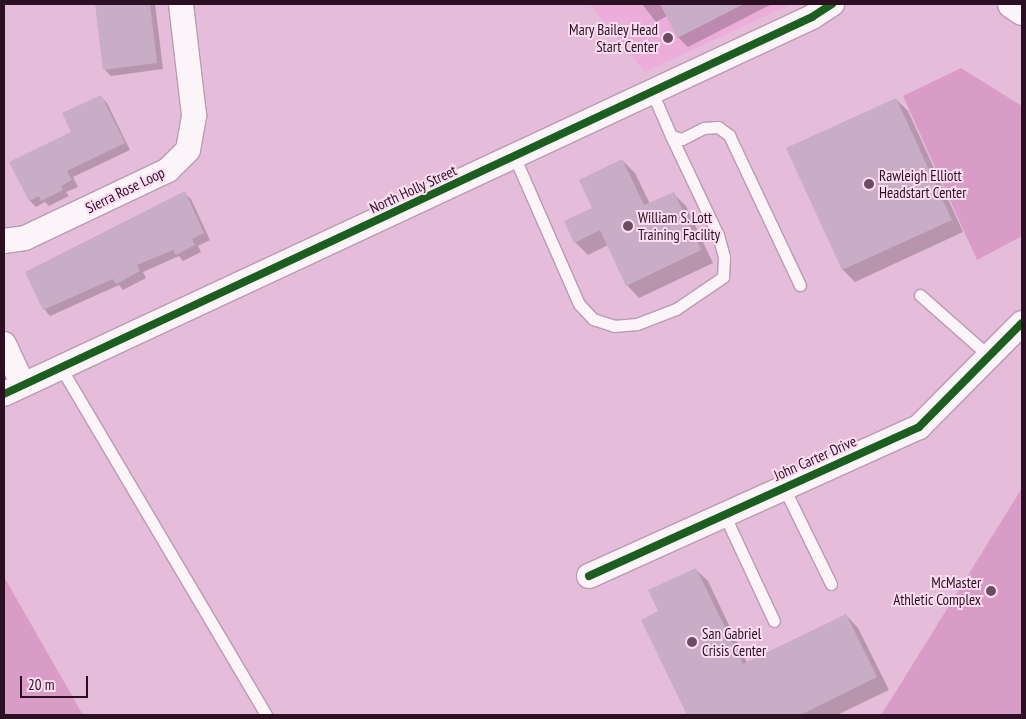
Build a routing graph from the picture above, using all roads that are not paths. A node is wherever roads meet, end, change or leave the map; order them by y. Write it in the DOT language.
graph roads {
  1 [pos="181,4"];
  2 [pos="832,4"];
  3 [pos="1012,4"];
  4 [pos="1022,11"];
  5 [pos="652,92"];
  6 [pos="671,136"];
  7 [pos="514,156"];
  8 [pos="4,241"];
  9 [pos="800,285"];
  10 [pos="920,295"];
  11 [pos="1022,323"];
  12 [pos="4,344"];
  13 [pos="990,357"];
  14 [pos="61,368"];
  15 [pos="13,390"];
  16 [pos="784,488"];
  17 [pos="724,514"];
  18 [pos="588,576"];
  19 [pos="831,584"];
  20 [pos="774,621"];
  21 [pos="266,715"];
  1 -- 8 [label="street, Sierra Rose Loop"];
  2 -- 5 [label="street, North Holly Street"];
  3 -- 4 [label="street"];
  5 -- 6 [label="lane"];
  5 -- 7 [label="street, North Holly Street"];
  6 -- 7 [label="lane"];
  6 -- 9 [label="lane"];
  7 -- 14 [label="street, North Holly Street"];
  10 -- 13 [label="lane"];
  11 -- 13 [label="street, John Carter Drive"];
  12 -- 15 [label="street"];
  13 -- 16 [label="street, John Carter Drive"];
  14 -- 15 [label="street, North Holly Street"];
  14 -- 21 [label="lane"];
  16 -- 17 [label="street, John Carter Drive"];
  16 -- 19 [label="lane"];
  17 -- 18 [label="street, John Carter Drive"];
  17 -- 20 [label="lane"];
}
